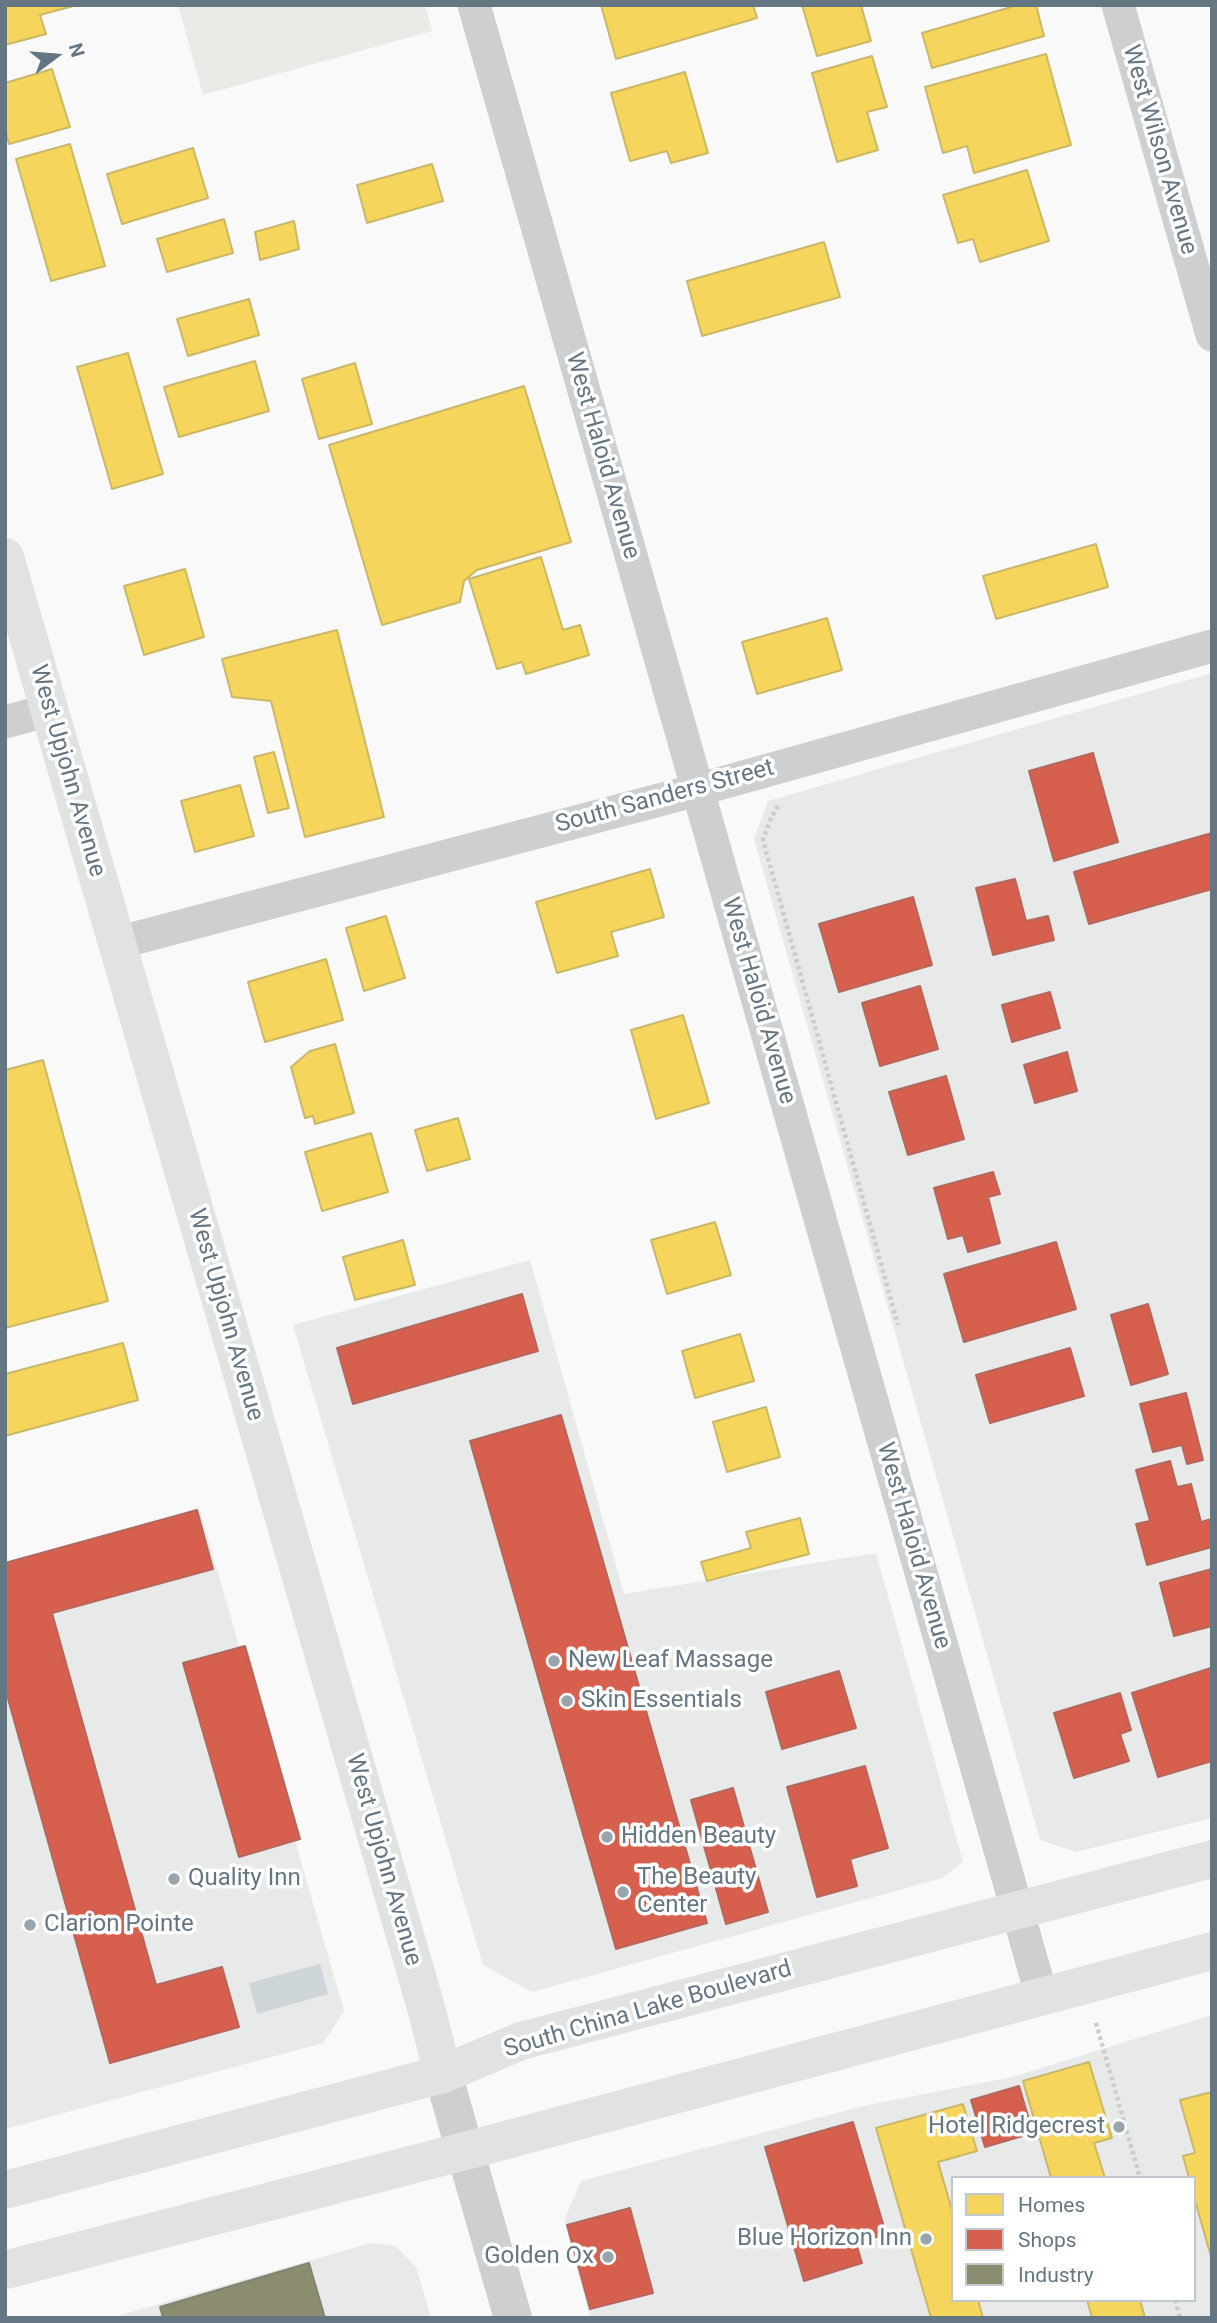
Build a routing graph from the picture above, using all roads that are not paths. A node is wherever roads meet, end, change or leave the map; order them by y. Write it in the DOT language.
graph roads {
  1 [pos="474,5"];
  2 [pos="1118,5"];
  3 [pos="1212,335"];
  4 [pos="5,557"];
  5 [pos="1212,646"];
  6 [pos="49,710"];
  7 [pos="5,722"];
  8 [pos="697,789"];
  9 [pos="117,943"];
  10 [pos="1212,1859"];
  11 [pos="1017,1910"];
  12 [pos="1212,1951"];
  13 [pos="1042,1997"];
  14 [pos="443,2074"];
  15 [pos="465,2151"];
  16 [pos="5,2190"];
  17 [pos="5,2270"];
  18 [pos="513,2318"];
  1 -- 8 [label="street, West Haloid Avenue"];
  2 -- 3 [label="street, West Wilson Avenue"];
  4 -- 6 [label="main road, West Upjohn Avenue"];
  5 -- 8 [label="street, South Sanders Street"];
  6 -- 7 [label="street"];
  6 -- 9 [label="main road, West Upjohn Avenue"];
  8 -- 9 [label="street, South Sanders Street"];
  8 -- 11 [label="street, West Haloid Avenue"];
  9 -- 14 [label="main road, West Upjohn Avenue"];
  10 -- 11 [label="main road, South China Lake Boulevard"];
  11 -- 13 [label="street, West Haloid Avenue"];
  11 -- 14 [label="main road, South China Lake Boulevard"];
  12 -- 13 [label="main road"];
  13 -- 15 [label="main road"];
  14 -- 15 [label="street"];
  14 -- 16 [label="main road, South China Lake Boulevard"];
  15 -- 17 [label="main road"];
  15 -- 18 [label="street"];
}
